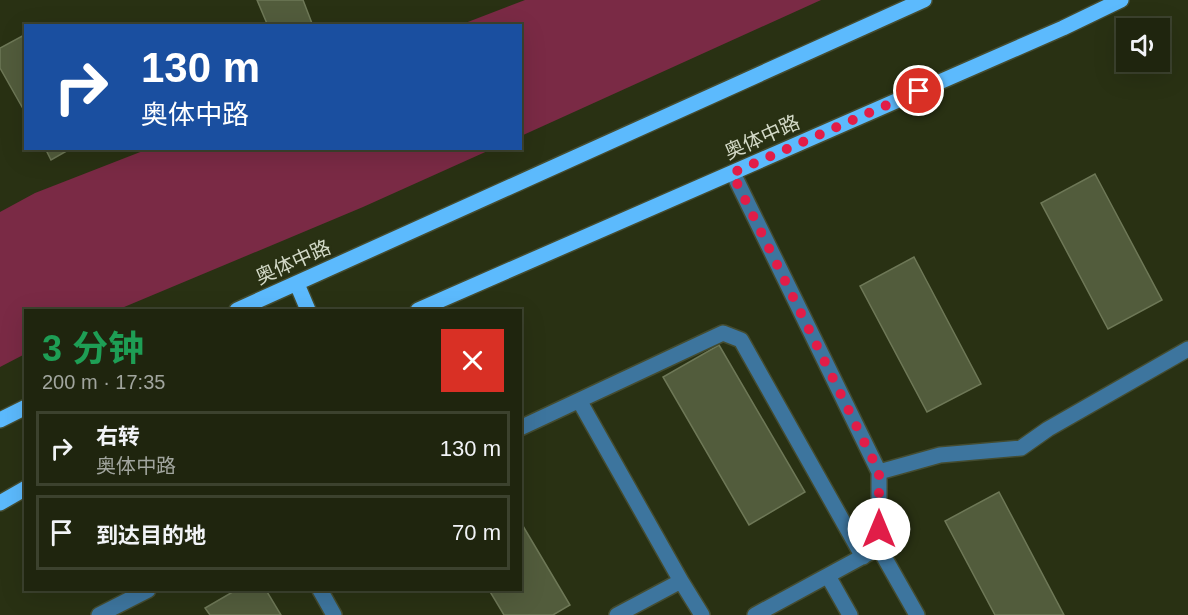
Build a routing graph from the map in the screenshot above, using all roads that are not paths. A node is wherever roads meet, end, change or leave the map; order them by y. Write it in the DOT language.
graph roads {
  1 [pos="924,0"];
  2 [pos="1121,0"];
  3 [pos="732,173"];
  4 [pos="297,284"];
  5 [pos="239,309"];
  6 [pos="308,309"];
  7 [pos="420,309"];
  8 [pos="1188,349"];
  9 [pos="580,402"];
  10 [pos="24,407"];
  11 [pos="0,420"];
  12 [pos="522,427"];
  13 [pos="879,472"];
  14 [pos="24,489"];
  15 [pos="0,503"];
  16 [pos="879,548"];
  17 [pos="862,557"];
  18 [pos="828,576"];
  19 [pos="681,581"];
  20 [pos="146,591"];
  21 [pos="321,591"];
  22 [pos="99,615"];
  23 [pos="334,615"];
  24 [pos="617,615"];
  25 [pos="702,615"];
  26 [pos="755,615"];
  27 [pos="850,615"];
  28 [pos="917,615"];
  1 -- 4 [label="main road, 奥体中路"];
  2 -- 3 [label="main road, 奥体中路"];
  3 -- 7 [label="main road, 奥体中路"];
  3 -- 13 [label="street"];
  4 -- 5 [label="main road, 奥体中路"];
  4 -- 6 [label="main road"];
  8 -- 13 [label="street"];
  9 -- 12 [label="street"];
  9 -- 17 [label="street"];
  9 -- 19 [label="street"];
  10 -- 11 [label="main road"];
  13 -- 16 [label="street"];
  14 -- 15 [label="main road"];
  16 -- 17 [label="street"];
  16 -- 28 [label="street"];
  17 -- 18 [label="street"];
  18 -- 26 [label="street"];
  18 -- 27 [label="street"];
  19 -- 24 [label="street"];
  19 -- 25 [label="street"];
  20 -- 22 [label="street"];
  21 -- 23 [label="street"];
}
